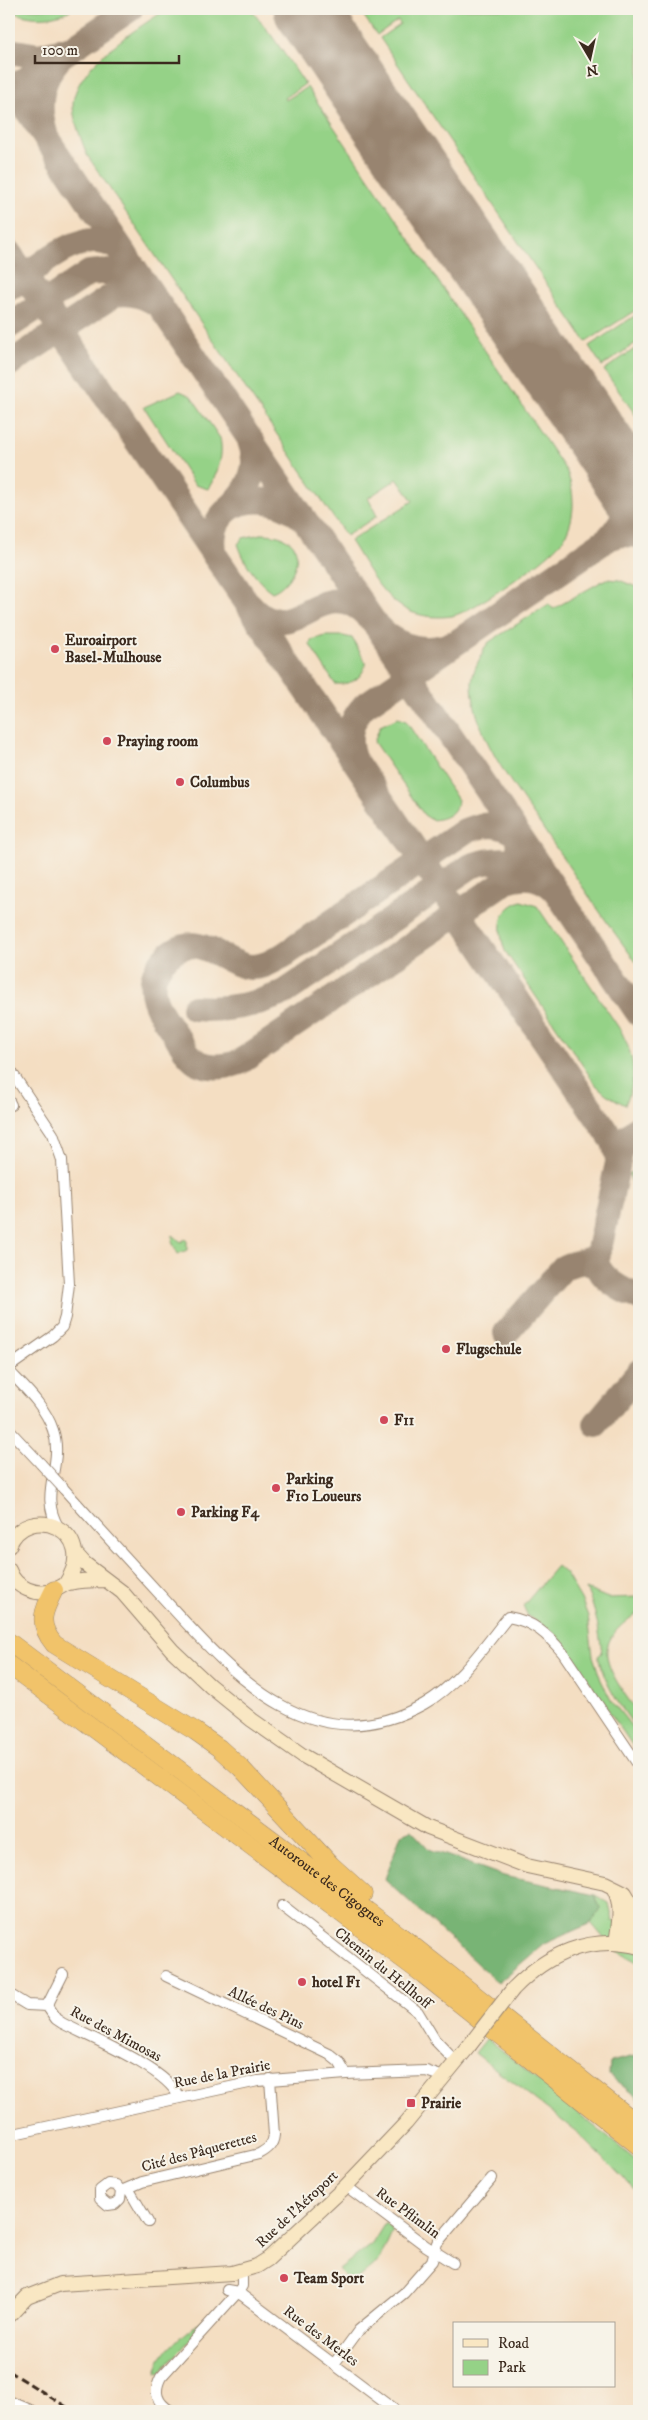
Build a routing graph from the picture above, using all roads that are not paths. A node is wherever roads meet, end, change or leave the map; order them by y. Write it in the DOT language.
graph roads {
  1 [pos="9,1068"];
  2 [pos="9,1369"];
  3 [pos="9,1430"];
  4 [pos="59,1528"];
  5 [pos="9,1546"];
  6 [pos="76,1554"];
  7 [pos="9,1572"];
  8 [pos="105,1580"];
  9 [pos="60,1586"];
  10 [pos="9,1642"];
  11 [pos="9,1665"];
  12 [pos="639,1766"];
  13 [pos="614,1888"];
  14 [pos="282,1906"];
  15 [pos="398,1934"];
  16 [pos="616,1943"];
  17 [pos="635,1946"];
  18 [pos="63,1974"];
  19 [pos="166,1976"];
  20 [pos="9,1994"];
  21 [pos="47,2006"];
  22 [pos="456,2062"];
  23 [pos="346,2074"];
  24 [pos="444,2077"];
  25 [pos="270,2079"];
  26 [pos="179,2097"];
  27 [pos="639,2125"];
  28 [pos="9,2135"];
  29 [pos="639,2146"];
  30 [pos="492,2178"];
  31 [pos="346,2186"];
  32 [pos="148,2222"];
  33 [pos="434,2251"];
  34 [pos="453,2263"];
  35 [pos="242,2271"];
  36 [pos="223,2274"];
  37 [pos="227,2290"];
  38 [pos="238,2292"];
  39 [pos="225,2305"];
  40 [pos="9,2316"];
  41 [pos="334,2364"];
  42 [pos="9,2401"];
  43 [pos="33,2411"];
  44 [pos="171,2411"];
  45 [pos="396,2411"];
  1 -- 2 [label="street"];
  2 -- 4 [label="street"];
  3 -- 12 [label="street, bridge"];
  4 -- 5 [label="street"];
  4 -- 6 [label="street"];
  6 -- 8 [label="street"];
  6 -- 9 [label="street"];
  7 -- 9 [label="street"];
  8 -- 9 [label="street"];
  8 -- 13 [label="street"];
  9 -- 15 [label="highway"];
  10 -- 15 [label="highway, Autoroute des Cigognes"];
  11 -- 29 [label="highway, Autoroute des Cigognes"];
  13 -- 16 [label="street"];
  13 -- 17 [label="street"];
  14 -- 22 [label="street, Chemin du Hellhoff"];
  15 -- 27 [label="highway, Autoroute des Cigognes"];
  16 -- 17 [label="street, Rue de l'Aéroport"];
  16 -- 22 [label="street, Rue de l'Aéroport, bridge"];
  18 -- 21 [label="street"];
  19 -- 23 [label="street, Allée des Pins"];
  20 -- 21 [label="street"];
  21 -- 26 [label="street, Rue des Mimosas"];
  22 -- 24 [label="street, Rue de l'Aéroport"];
  23 -- 24 [label="street, Rue de la Prairie"];
  23 -- 25 [label="street, Rue de la Prairie"];
  24 -- 31 [label="street, Rue de l'Aéroport"];
  25 -- 26 [label="street, Rue de la Prairie"];
  25 -- 32 [label="street, Cité des Pâquerettes"];
  26 -- 28 [label="street, Rue de la Prairie"];
  30 -- 33 [label="street"];
  31 -- 33 [label="street, Rue Pflimlin"];
  31 -- 35 [label="street, Rue de l'Aéroport"];
  33 -- 34 [label="street, Rue Pflimlin"];
  33 -- 41 [label="street"];
  35 -- 36 [label="street, Rue de l'Aéroport"];
  35 -- 38 [label="street"];
  36 -- 37 [label="street"];
  36 -- 40 [label="street, Rue de l'Aéroport"];
  37 -- 38 [label="street, Rue des Merles"];
  37 -- 39 [label="street"];
  38 -- 39 [label="street"];
  38 -- 41 [label="street, Rue des Merles"];
  39 -- 44 [label="street"];
  41 -- 45 [label="street, Rue des Merles"];
  42 -- 43 [label="street"];
}
